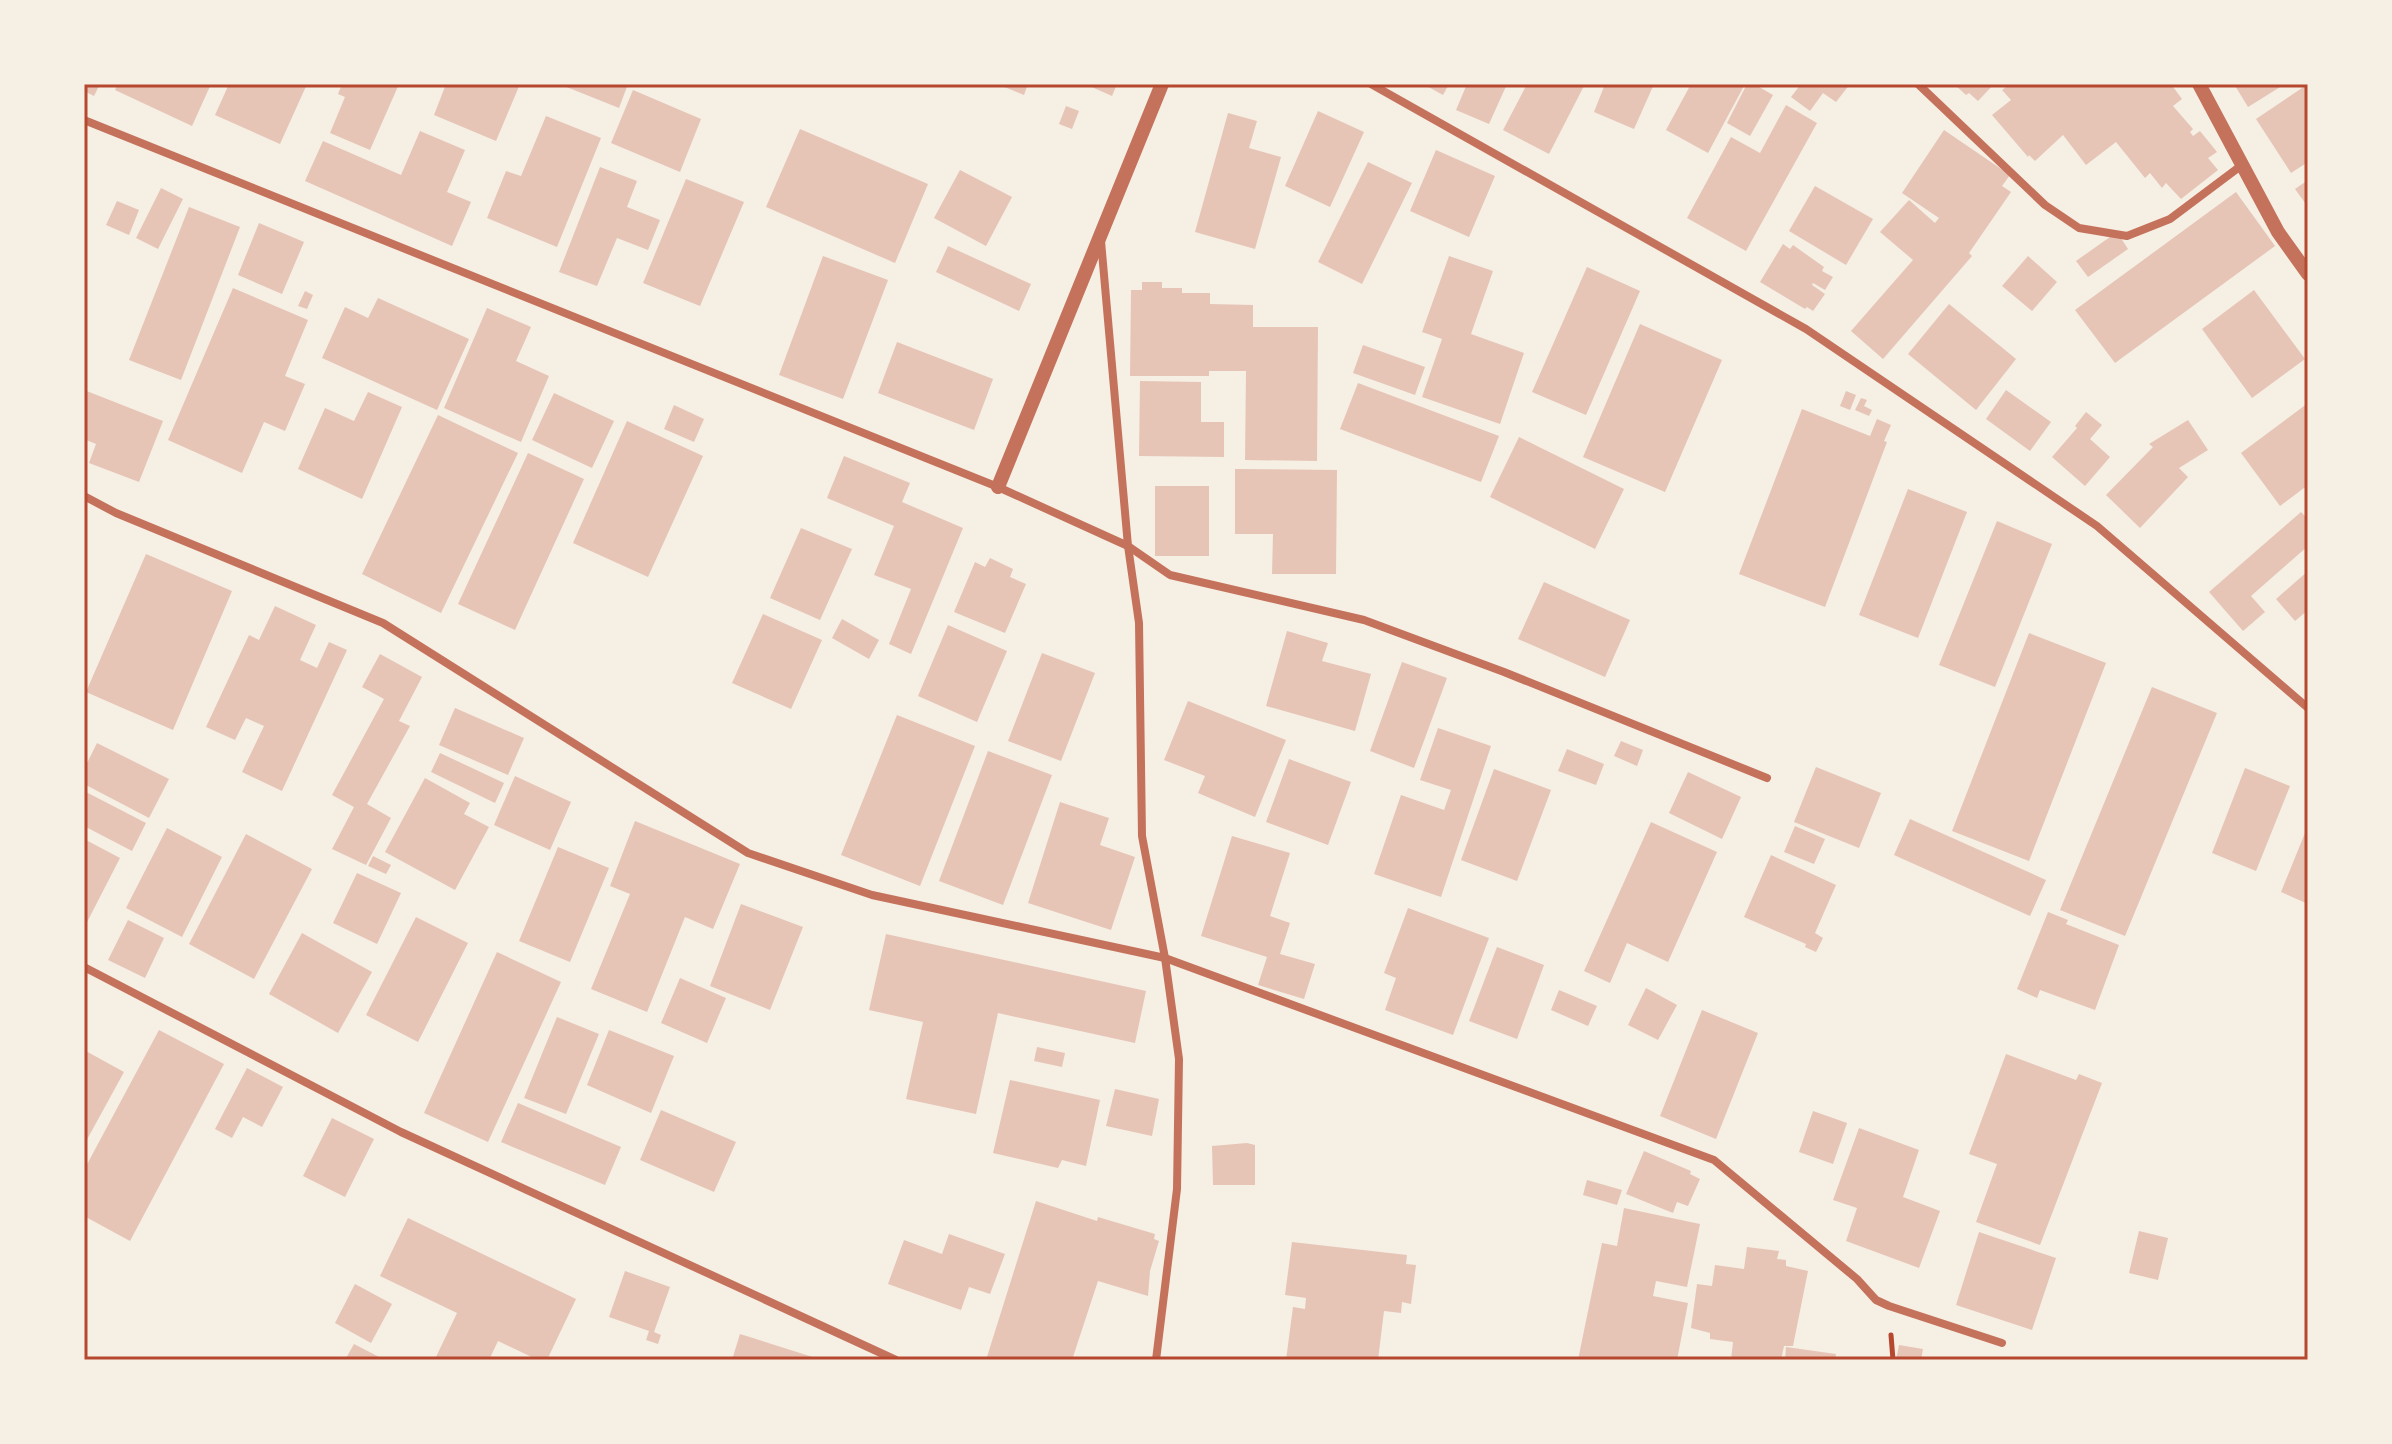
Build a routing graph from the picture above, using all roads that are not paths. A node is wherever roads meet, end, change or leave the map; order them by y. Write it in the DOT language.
graph roads {
  1 [pos="1162,84"];
  2 [pos="1371,84"];
  3 [pos="1918,84"];
  4 [pos="2199,84"];
  5 [pos="84,120"];
  6 [pos="2242,165"];
  7 [pos="1100,236"];
  8 [pos="2308,274"];
  9 [pos="998,487"];
  10 [pos="84,496"];
  11 [pos="1128,546"];
  12 [pos="2308,708"];
  13 [pos="1767,778"];
  14 [pos="1165,958"];
  15 [pos="84,967"];
  16 [pos="2002,1343"];
  17 [pos="896,1360"];
  18 [pos="1156,1360"];
  1 -- 7 [label="street"];
  2 -- 12 [label="street"];
  3 -- 6 [label="street"];
  4 -- 6 [label="street"];
  5 -- 9 [label="street"];
  6 -- 8 [label="street"];
  7 -- 9 [label="street"];
  7 -- 11 [label="street"];
  9 -- 11 [label="street"];
  10 -- 14 [label="street"];
  11 -- 13 [label="street"];
  11 -- 14 [label="street"];
  14 -- 16 [label="street"];
  14 -- 18 [label="street"];
  15 -- 17 [label="street"];
}
